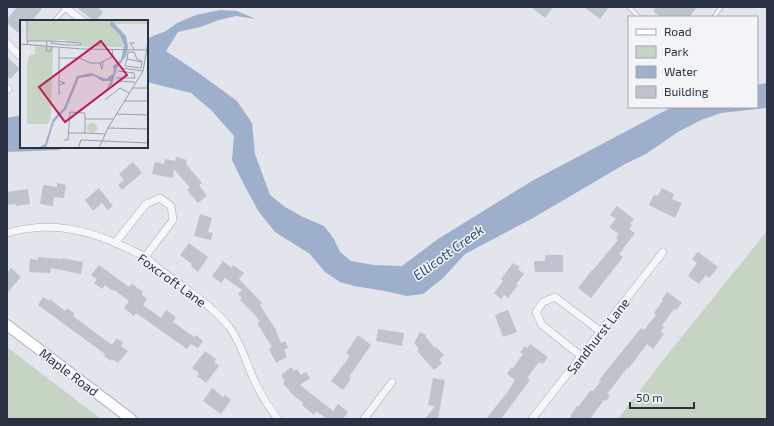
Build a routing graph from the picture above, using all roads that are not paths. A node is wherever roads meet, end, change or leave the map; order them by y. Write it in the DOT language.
graph roads {
  1 [pos="66,7"];
  2 [pos="629,7"];
  3 [pos="721,7"];
  4 [pos="638,16"];
  5 [pos="715,16"];
  6 [pos="55,20"];
  7 [pos="82,20"];
  8 [pos="7,43"];
  9 [pos="20,56"];
  10 [pos="7,233"];
  11 [pos="115,243"];
  12 [pos="663,252"];
  13 [pos="145,257"];
  14 [pos="7,325"];
  15 [pos="600,331"];
  16 [pos="581,356"];
  17 [pos="392,382"];
  18 [pos="131,419"];
  19 [pos="278,419"];
  20 [pos="364,419"];
  21 [pos="532,419"];
  1 -- 6 [label="lane"];
  1 -- 7 [label="street"];
  2 -- 4 [label="lane"];
  3 -- 5 [label="lane"];
  8 -- 9 [label="street"];
  10 -- 11 [label="street, Foxcroft Lane"];
  11 -- 13 [label="street, Foxcroft Lane"];
  11 -- 13 [label="street"];
  12 -- 15 [label="street, Sandhurst Lane"];
  13 -- 19 [label="street, Foxcroft Lane"];
  14 -- 18 [label="main road, Maple Road"];
  15 -- 16 [label="street, Sandhurst Lane"];
  15 -- 16 [label="street"];
  16 -- 21 [label="street, Sandhurst Lane"];
  17 -- 20 [label="street"];
}
